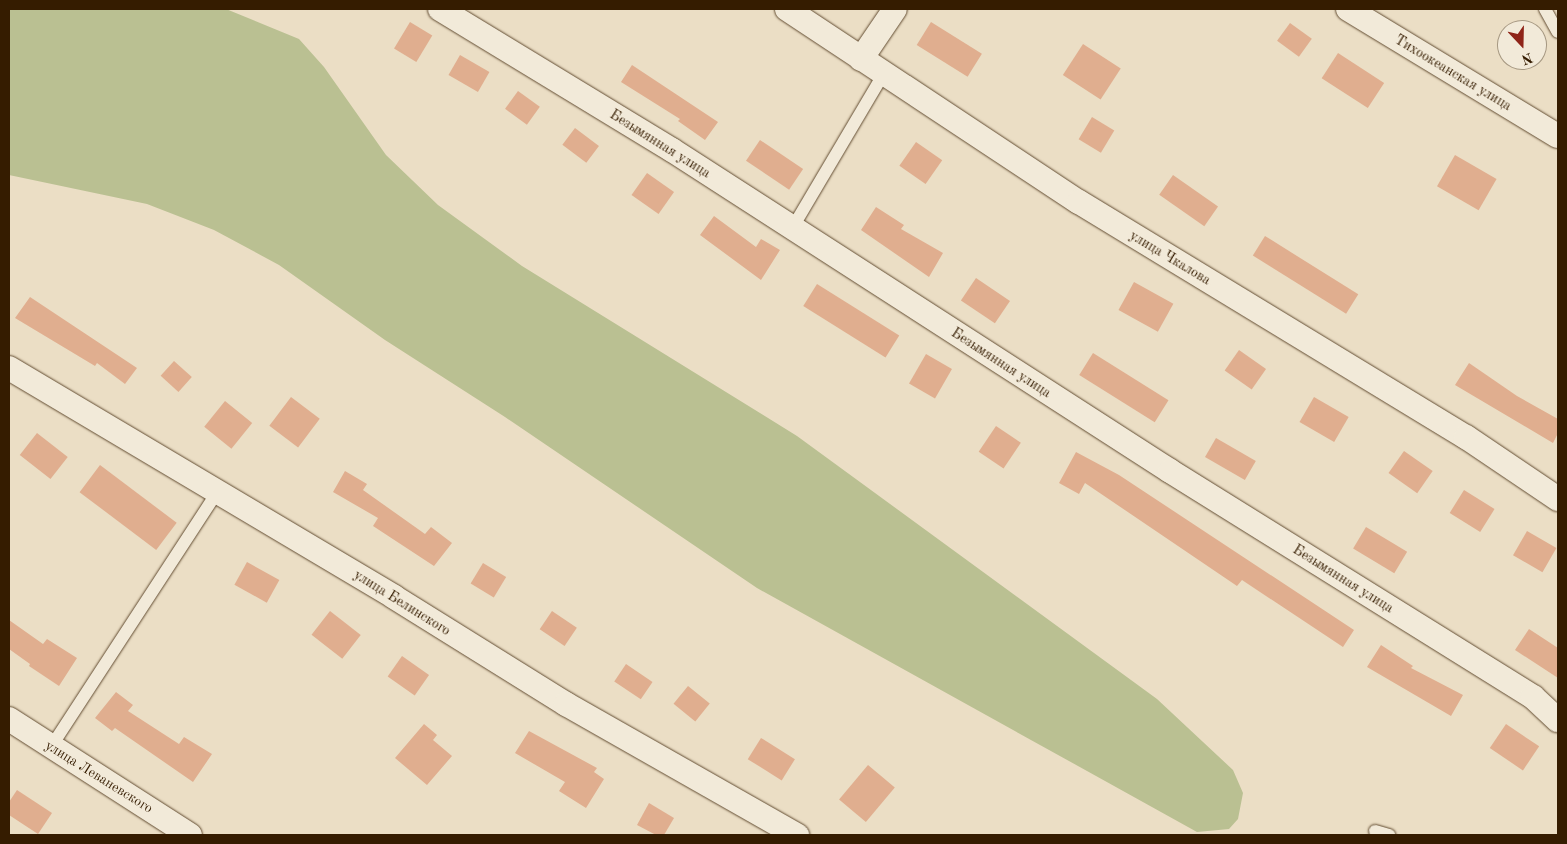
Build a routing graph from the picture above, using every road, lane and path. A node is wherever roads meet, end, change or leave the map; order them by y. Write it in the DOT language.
graph roads {
  1 [pos="440,9"];
  2 [pos="787,9"];
  3 [pos="895,9"];
  4 [pos="1348,9"];
  5 [pos="1545,9"];
  6 [pos="1558,32"];
  7 [pos="861,59"];
  8 [pos="883,75"];
  9 [pos="1558,136"];
  10 [pos="793,227"];
  11 [pos="9,368"];
  12 [pos="218,491"];
  13 [pos="1558,499"];
  14 [pos="9,719"];
  15 [pos="1558,720"];
  16 [pos="51,747"];
  17 [pos="1375,831"];
  18 [pos="190,835"];
  19 [pos="797,835"];
  20 [pos="1389,835"];
  1 -- 10 [label="street, Безымянная улица"];
  2 -- 7 [label="street, улица Чкалова"];
  3 -- 7 [label="street"];
  4 -- 9 [label="street, Тихоокеанская улица"];
  5 -- 6 [label="lane"];
  7 -- 8 [label="street, улица Чкалова"];
  8 -- 10 [label="lane"];
  8 -- 13 [label="street, улица Чкалова"];
  10 -- 15 [label="street, Безымянная улица"];
  11 -- 12 [label="street, улица Белинского"];
  12 -- 16 [label="lane"];
  12 -- 19 [label="street, улица Белинского"];
  14 -- 16 [label="street, улица Леваневского"];
  16 -- 18 [label="street, улица Леваневского"];
  17 -- 20 [label="lane"];
}
